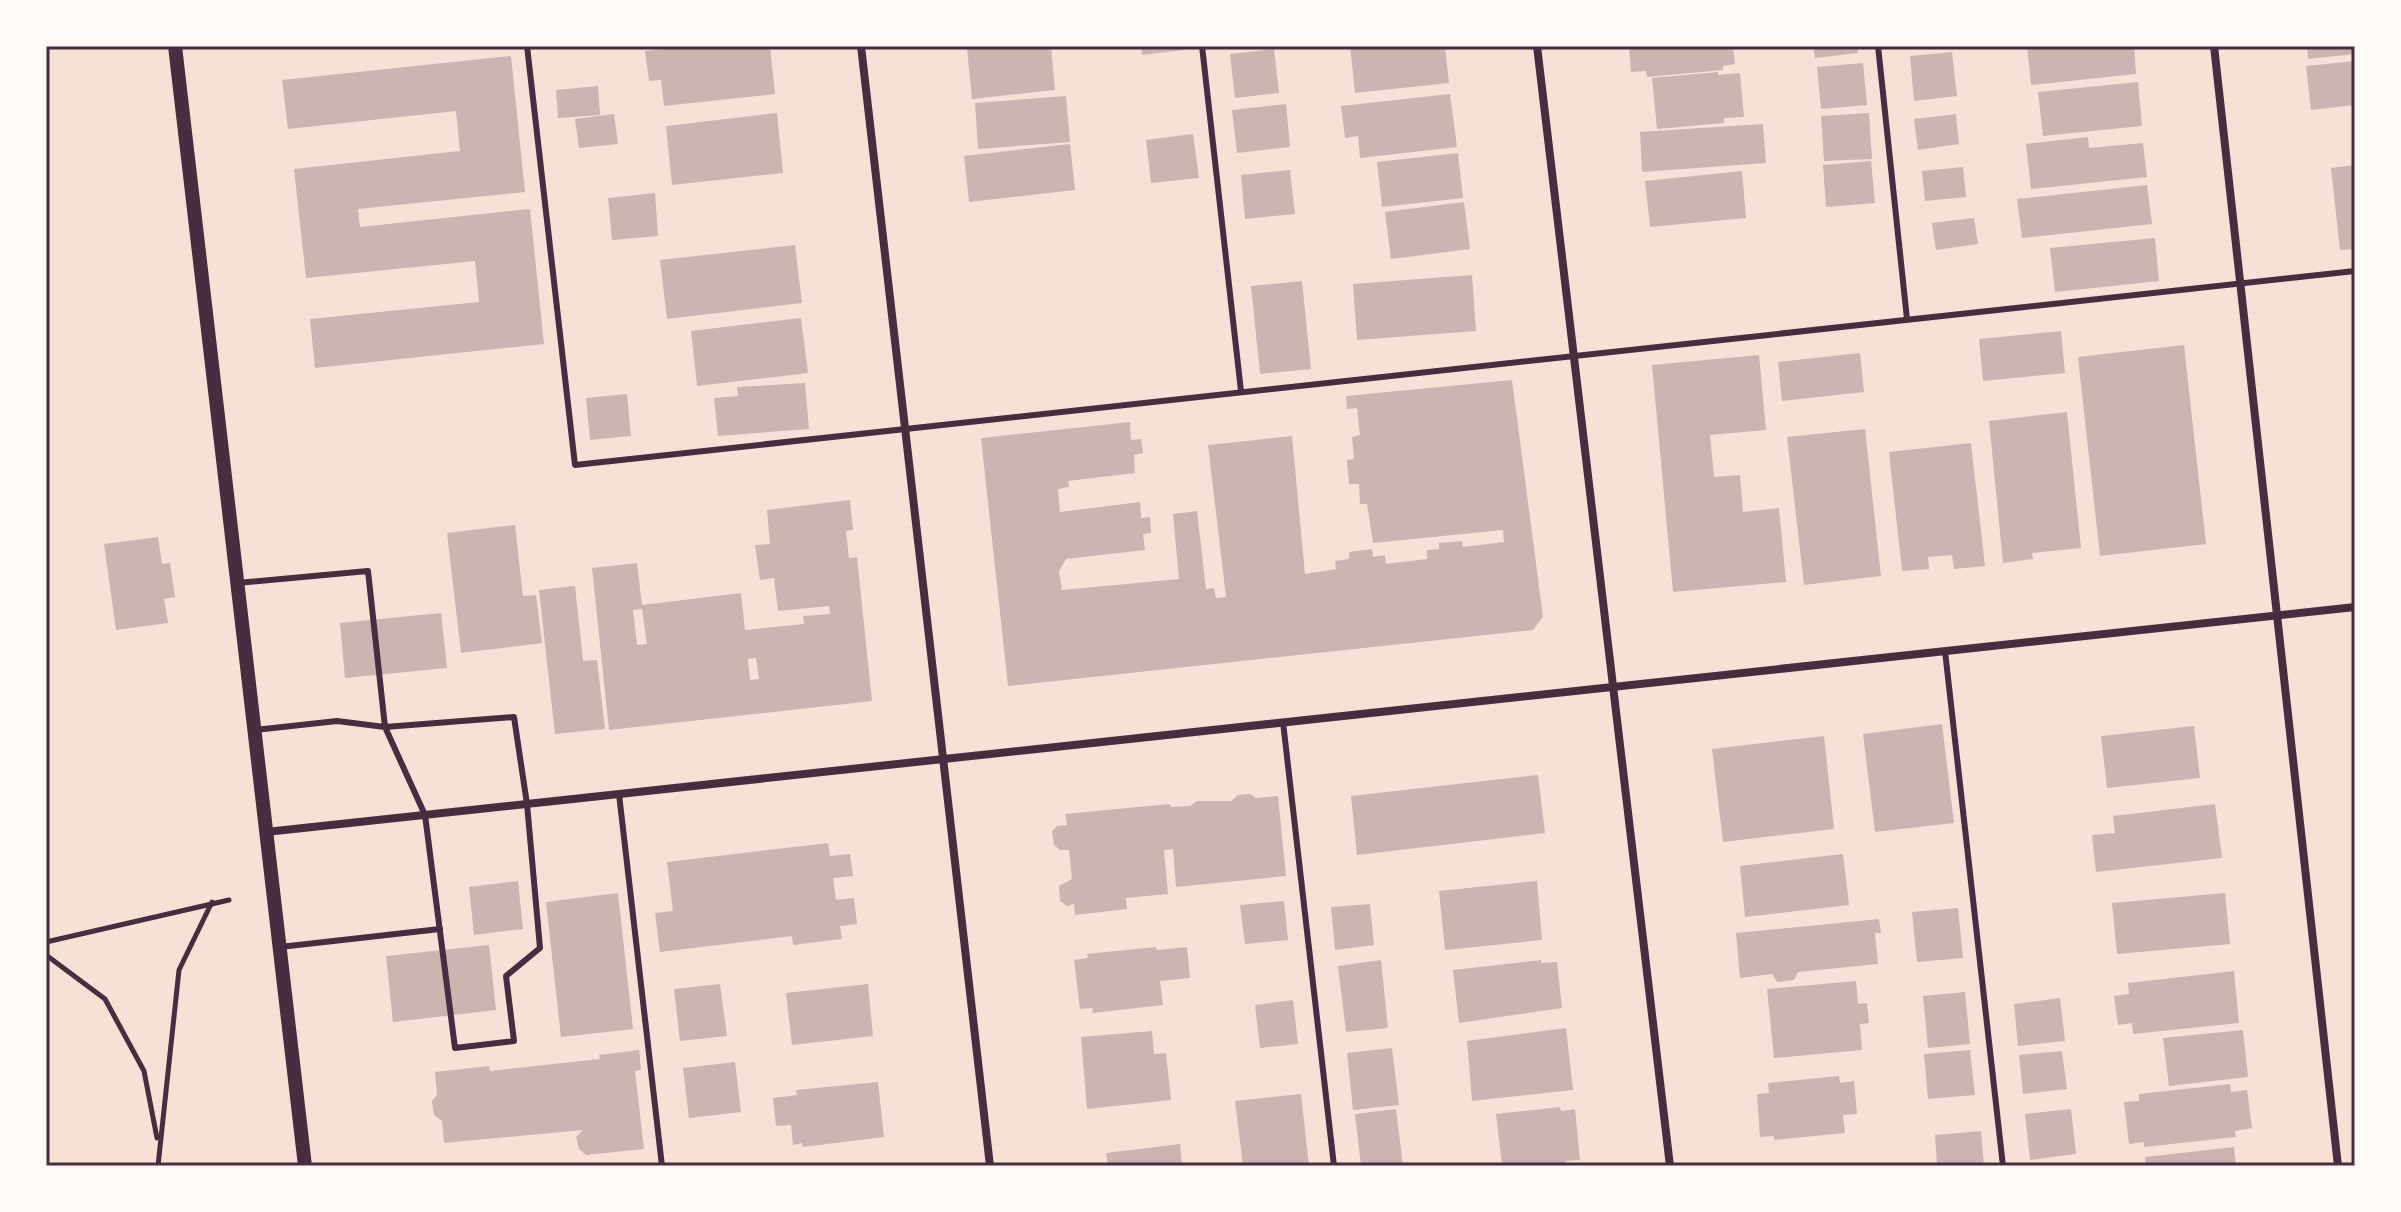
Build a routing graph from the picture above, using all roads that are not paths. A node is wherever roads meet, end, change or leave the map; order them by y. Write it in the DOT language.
graph roads {
  1 [pos="175,46"];
  2 [pos="527,46"];
  3 [pos="861,46"];
  4 [pos="1202,46"];
  5 [pos="1537,46"];
  6 [pos="1878,46"];
  7 [pos="2214,46"];
  8 [pos="2355,271"];
  9 [pos="2239,284"];
  10 [pos="1907,319"];
  11 [pos="1575,355"];
  12 [pos="1241,391"];
  13 [pos="905,428"];
  14 [pos="237,583"];
  15 [pos="2355,607"];
  16 [pos="2275,616"];
  17 [pos="1945,651"];
  18 [pos="1616,687"];
  19 [pos="1283,722"];
  20 [pos="385,727"];
  21 [pos="254,730"];
  22 [pos="943,759"];
  23 [pos="619,794"];
  24 [pos="527,804"];
  25 [pos="425,815"];
  26 [pos="266,832"];
  27 [pos="440,929"];
  28 [pos="279,947"];
  29 [pos="305,1166"];
  30 [pos="662,1166"];
  31 [pos="990,1166"];
  32 [pos="1334,1166"];
  33 [pos="1670,1166"];
  34 [pos="2003,1166"];
  35 [pos="2338,1166"];
  1 -- 14 [label="street"];
  2 -- 13 [label="lane"];
  3 -- 13 [label="street"];
  4 -- 12 [label="lane"];
  5 -- 11 [label="street"];
  6 -- 10 [label="lane"];
  7 -- 9 [label="street"];
  8 -- 9 [label="lane"];
  9 -- 10 [label="lane"];
  9 -- 16 [label="street"];
  10 -- 11 [label="lane"];
  11 -- 12 [label="lane"];
  11 -- 18 [label="street"];
  12 -- 13 [label="lane"];
  13 -- 22 [label="street"];
  14 -- 20 [label="lane"];
  14 -- 21 [label="street"];
  15 -- 16 [label="street"];
  16 -- 17 [label="street"];
  16 -- 35 [label="street"];
  17 -- 18 [label="street"];
  17 -- 34 [label="lane"];
  18 -- 19 [label="street"];
  18 -- 33 [label="street"];
  19 -- 22 [label="street"];
  19 -- 32 [label="lane"];
  20 -- 21 [label="lane"];
  20 -- 24 [label="lane"];
  20 -- 25 [label="lane"];
  21 -- 26 [label="street"];
  22 -- 23 [label="street"];
  22 -- 31 [label="street"];
  23 -- 24 [label="street"];
  23 -- 30 [label="lane"];
  24 -- 25 [label="street"];
  24 -- 27 [label="lane"];
  25 -- 26 [label="street"];
  25 -- 27 [label="lane"];
  26 -- 28 [label="street"];
  27 -- 28 [label="lane"];
  28 -- 29 [label="street"];
}
